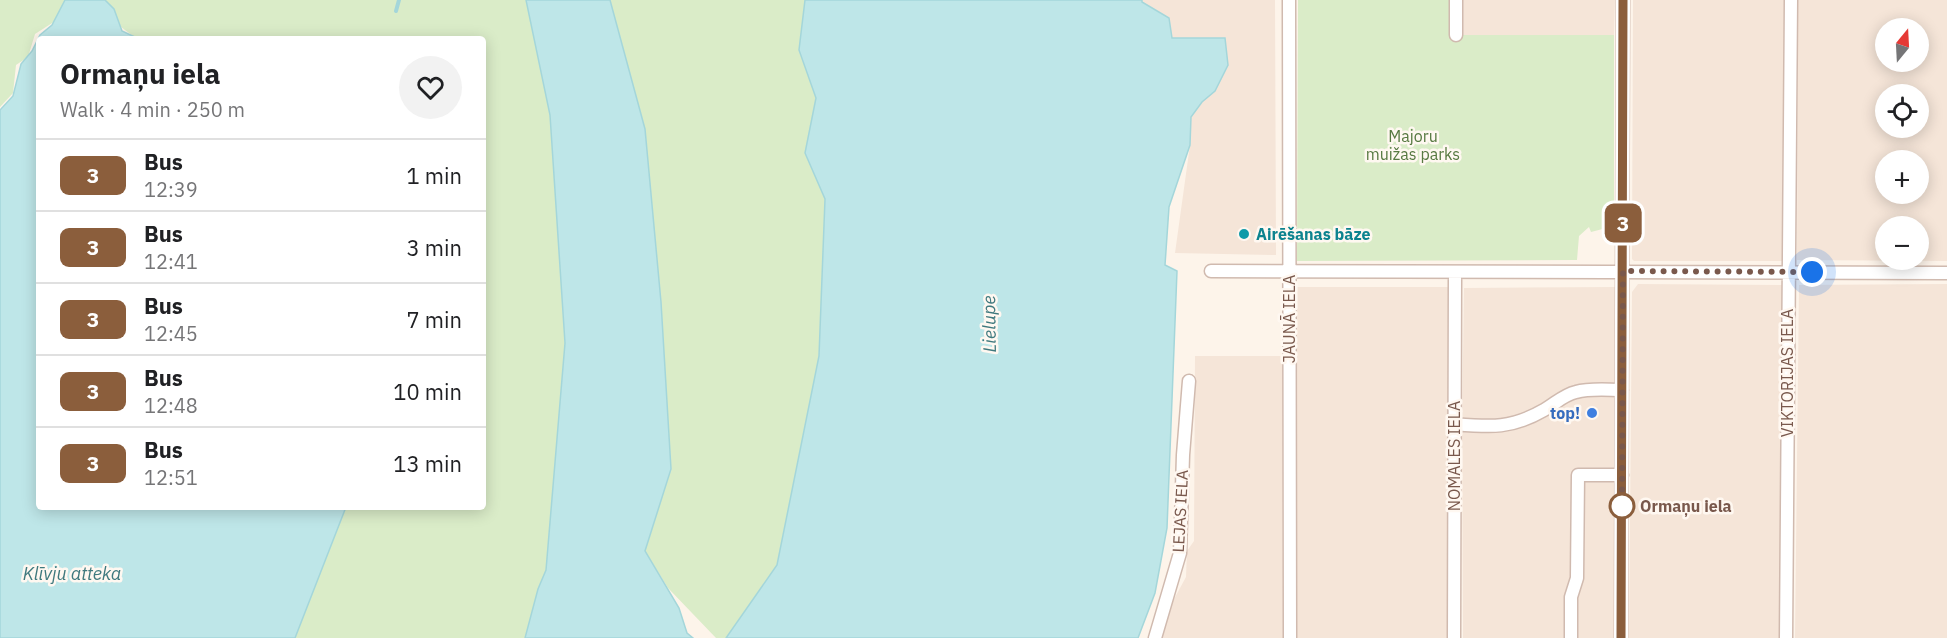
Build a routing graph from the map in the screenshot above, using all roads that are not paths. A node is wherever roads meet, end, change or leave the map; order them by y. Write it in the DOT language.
graph roads {
  1 [pos="1289,0"];
  2 [pos="1456,0"];
  3 [pos="1623,0"];
  4 [pos="1791,0"];
  5 [pos="1456,35"];
  6 [pos="1211,271"];
  7 [pos="1623,271"];
  8 [pos="1789,272"];
  9 [pos="1289,273"];
  10 [pos="1455,273"];
  11 [pos="1947,273"];
  12 [pos="1189,381"];
  13 [pos="1622,390"];
  14 [pos="1454,424"];
  15 [pos="1622,475"];
  16 [pos="1155,638"];
  17 [pos="1290,638"];
  18 [pos="1454,638"];
  19 [pos="1571,638"];
  20 [pos="1621,638"];
  21 [pos="1786,638"];
  1 -- 9 [label="street, JAUNĀ IELA"];
  2 -- 5 [label="street"];
  3 -- 7 [label="street"];
  4 -- 8 [label="street, VIKTORIJAS IELA"];
  6 -- 9 [label="street"];
  7 -- 8 [label="street"];
  7 -- 10 [label="street"];
  7 -- 13 [label="street"];
  8 -- 11 [label="street"];
  8 -- 21 [label="street, VIKTORIJAS IELA"];
  9 -- 10 [label="street"];
  9 -- 17 [label="street, JAUNĀ IELA"];
  10 -- 14 [label="street, NOMALES IELA"];
  12 -- 16 [label="street, LEJAS IELA"];
  13 -- 14 [label="street"];
  13 -- 15 [label="street"];
  14 -- 18 [label="street, NOMALES IELA"];
  15 -- 19 [label="street"];
  15 -- 20 [label="street"];
}
